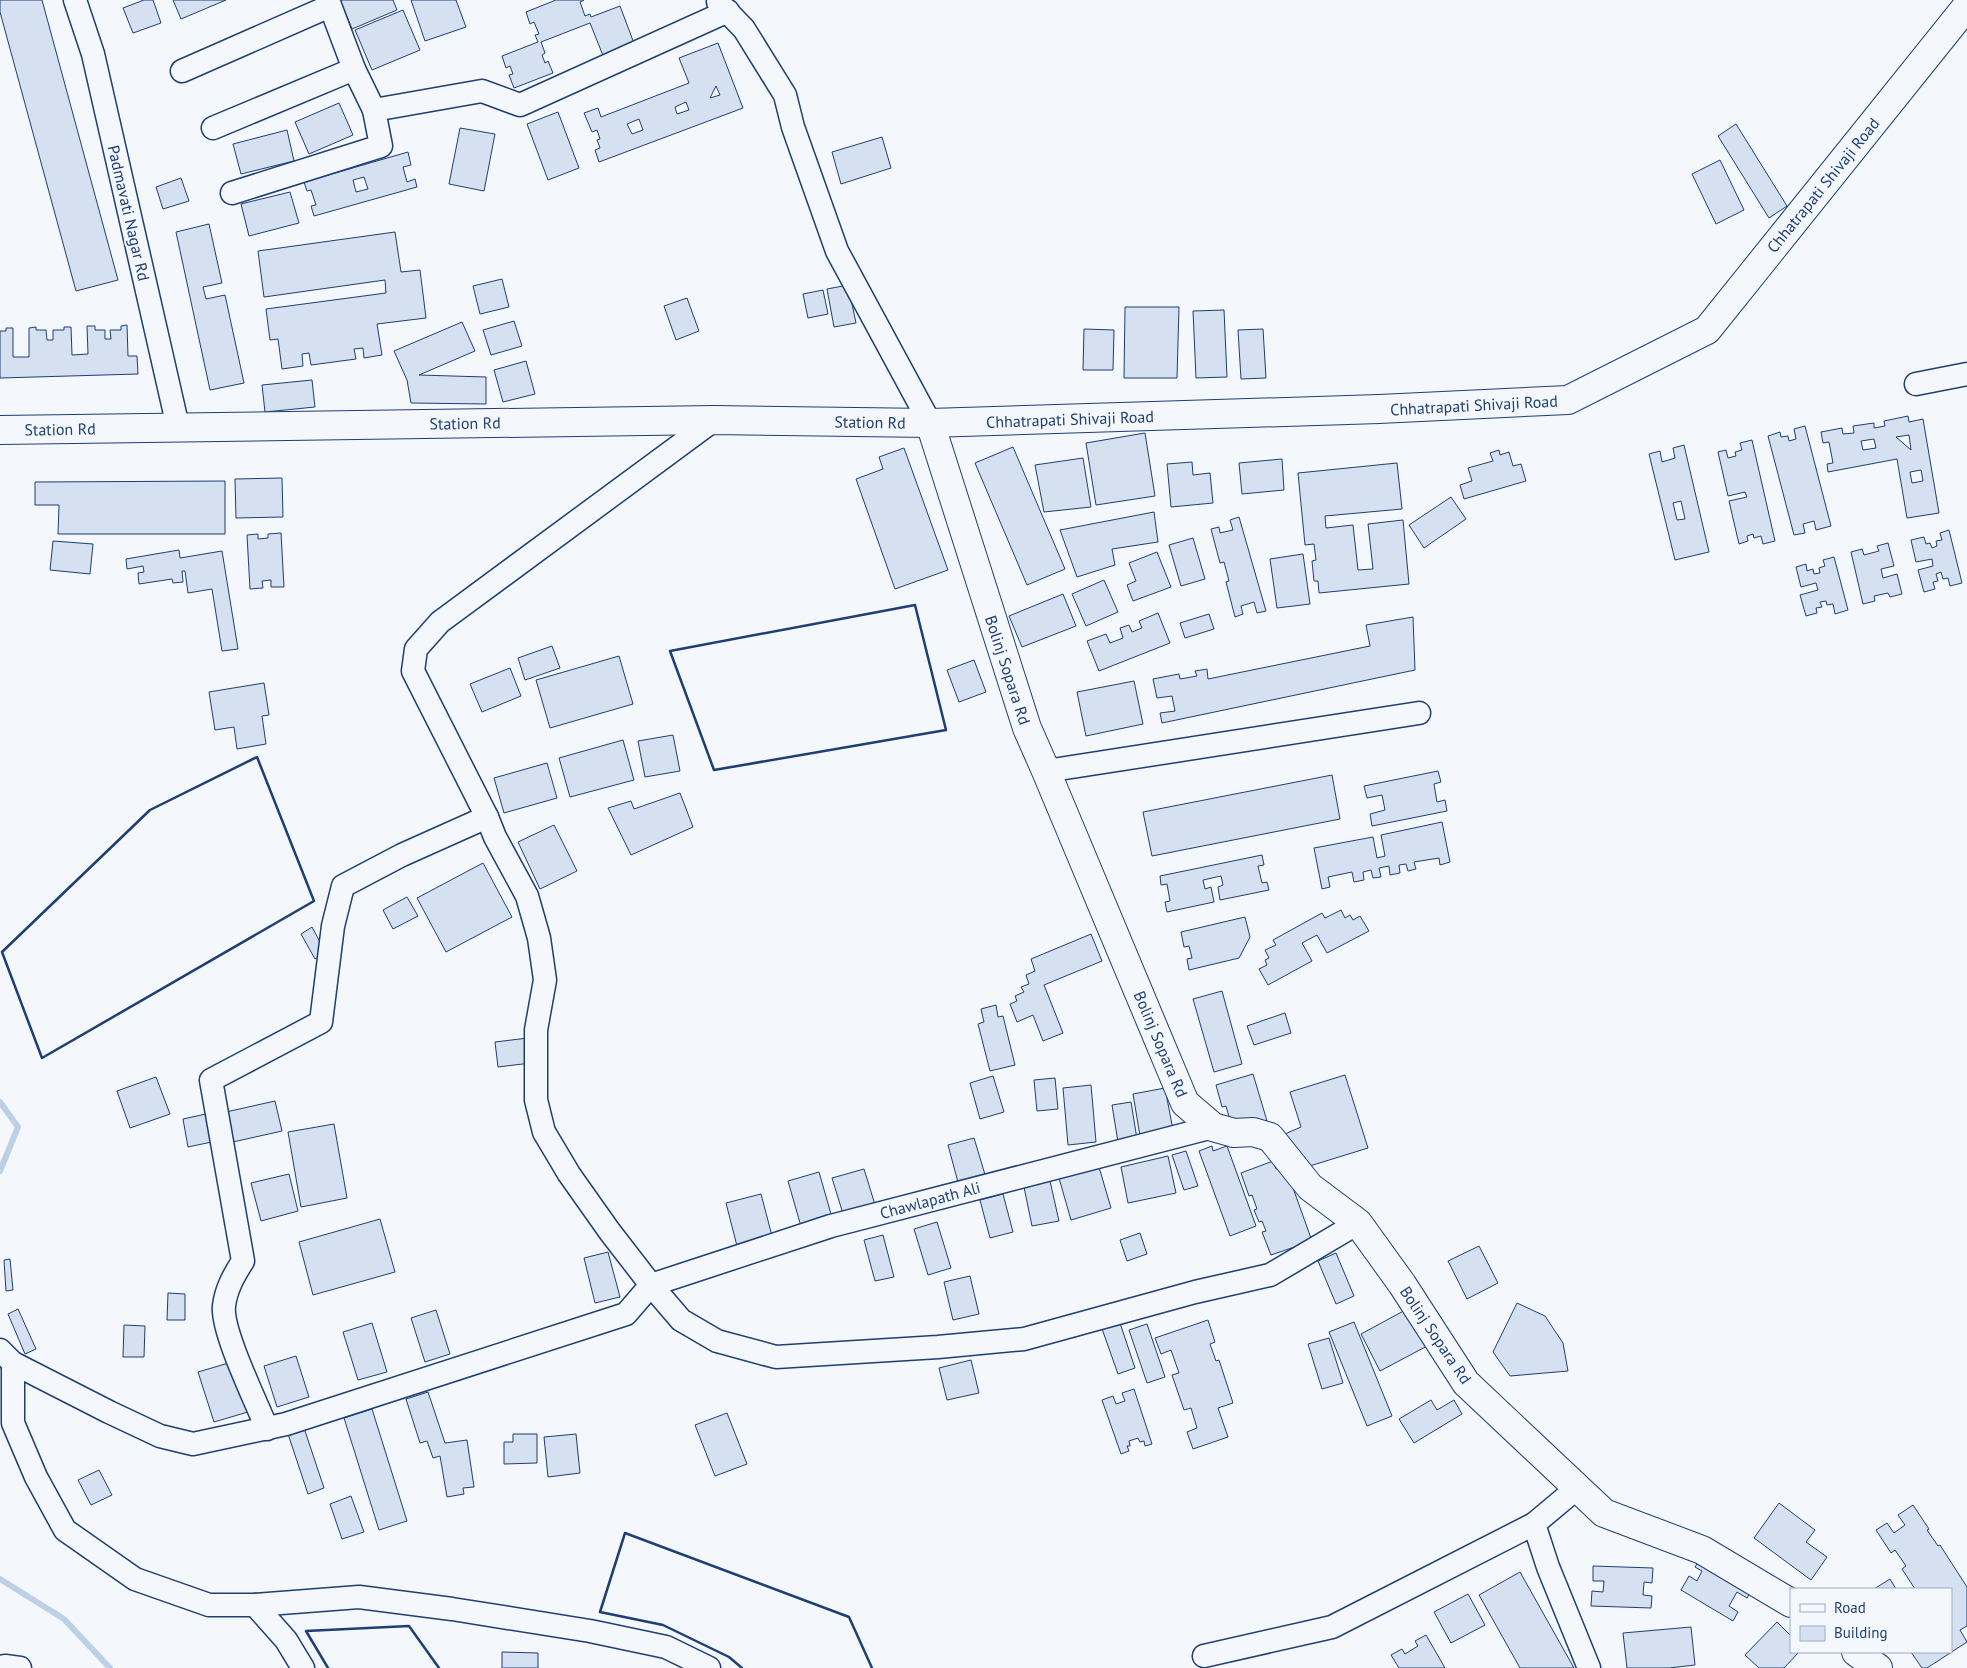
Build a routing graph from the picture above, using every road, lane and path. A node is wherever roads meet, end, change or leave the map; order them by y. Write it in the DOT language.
graph roads {
  1 [pos="75,0"];
  2 [pos="329,3"];
  3 [pos="722,6"];
  4 [pos="1967,6"];
  5 [pos="354,69"];
  6 [pos="182,71"];
  7 [pos="374,110"];
  8 [pos="213,128"];
  9 [pos="232,193"];
  10 [pos="1967,374"];
  11 [pos="1916,384"];
  12 [pos="714,420"];
  13 [pos="930,423"];
  14 [pos="178,427"];
  15 [pos="0,430"];
  16 [pos="1419,713"];
  17 [pos="1046,771"];
  18 [pos="487,817"];
  19 [pos="1212,1127"];
  20 [pos="1358,1223"];
  21 [pos="651,1285"];
  22 [pos="6,1357"];
  23 [pos="268,1428"];
  24 [pos="1577,1488"];
  25 [pos="1534,1524"];
  26 [pos="1790,1602"];
  27 [pos="255,1605"];
  28 [pos="1857,1653"];
  29 [pos="1204,1656"];
  30 [pos="0,1667"];
  31 [pos="20,1668"];
  32 [pos="303,1668"];
  33 [pos="709,1668"];
  34 [pos="1589,1668"];
  35 [pos="1878,1668"];
  1 -- 14 [label="street, Padmavati Nagar Rd"];
  2 -- 5 [label="street"];
  2 -- 6 [label="street"];
  3 -- 7 [label="street"];
  3 -- 13 [label="street"];
  4 -- 13 [label="main road, Chhatrapati Shivaji Road"];
  5 -- 7 [label="street"];
  5 -- 8 [label="street"];
  7 -- 9 [label="street"];
  10 -- 11 [label="street"];
  12 -- 13 [label="main road, Station Rd"];
  12 -- 14 [label="main road, Station Rd"];
  12 -- 18 [label="street"];
  13 -- 17 [label="main road, Bolinj Sopara Rd"];
  14 -- 15 [label="main road, Station Rd"];
  16 -- 17 [label="street"];
  17 -- 19 [label="main road, Bolinj Sopara Rd"];
  18 -- 21 [label="street"];
  18 -- 23 [label="street"];
  19 -- 20 [label="main road, Bolinj Sopara Rd"];
  19 -- 21 [label="street, Chawlapath Ali"];
  20 -- 21 [label="street"];
  20 -- 24 [label="main road, Bolinj Sopara Rd"];
  21 -- 23 [label="street"];
  22 -- 23 [label="street"];
  22 -- 27 [label="street"];
  24 -- 25 [label="street"];
  24 -- 26 [label="main road, Bolinj Sopara Rd"];
  25 -- 29 [label="street"];
  25 -- 34 [label="street"];
  27 -- 32 [label="street"];
  27 -- 33 [label="street"];
  28 -- 35 [label="main road"];
  30 -- 31 [label="street"];
}
